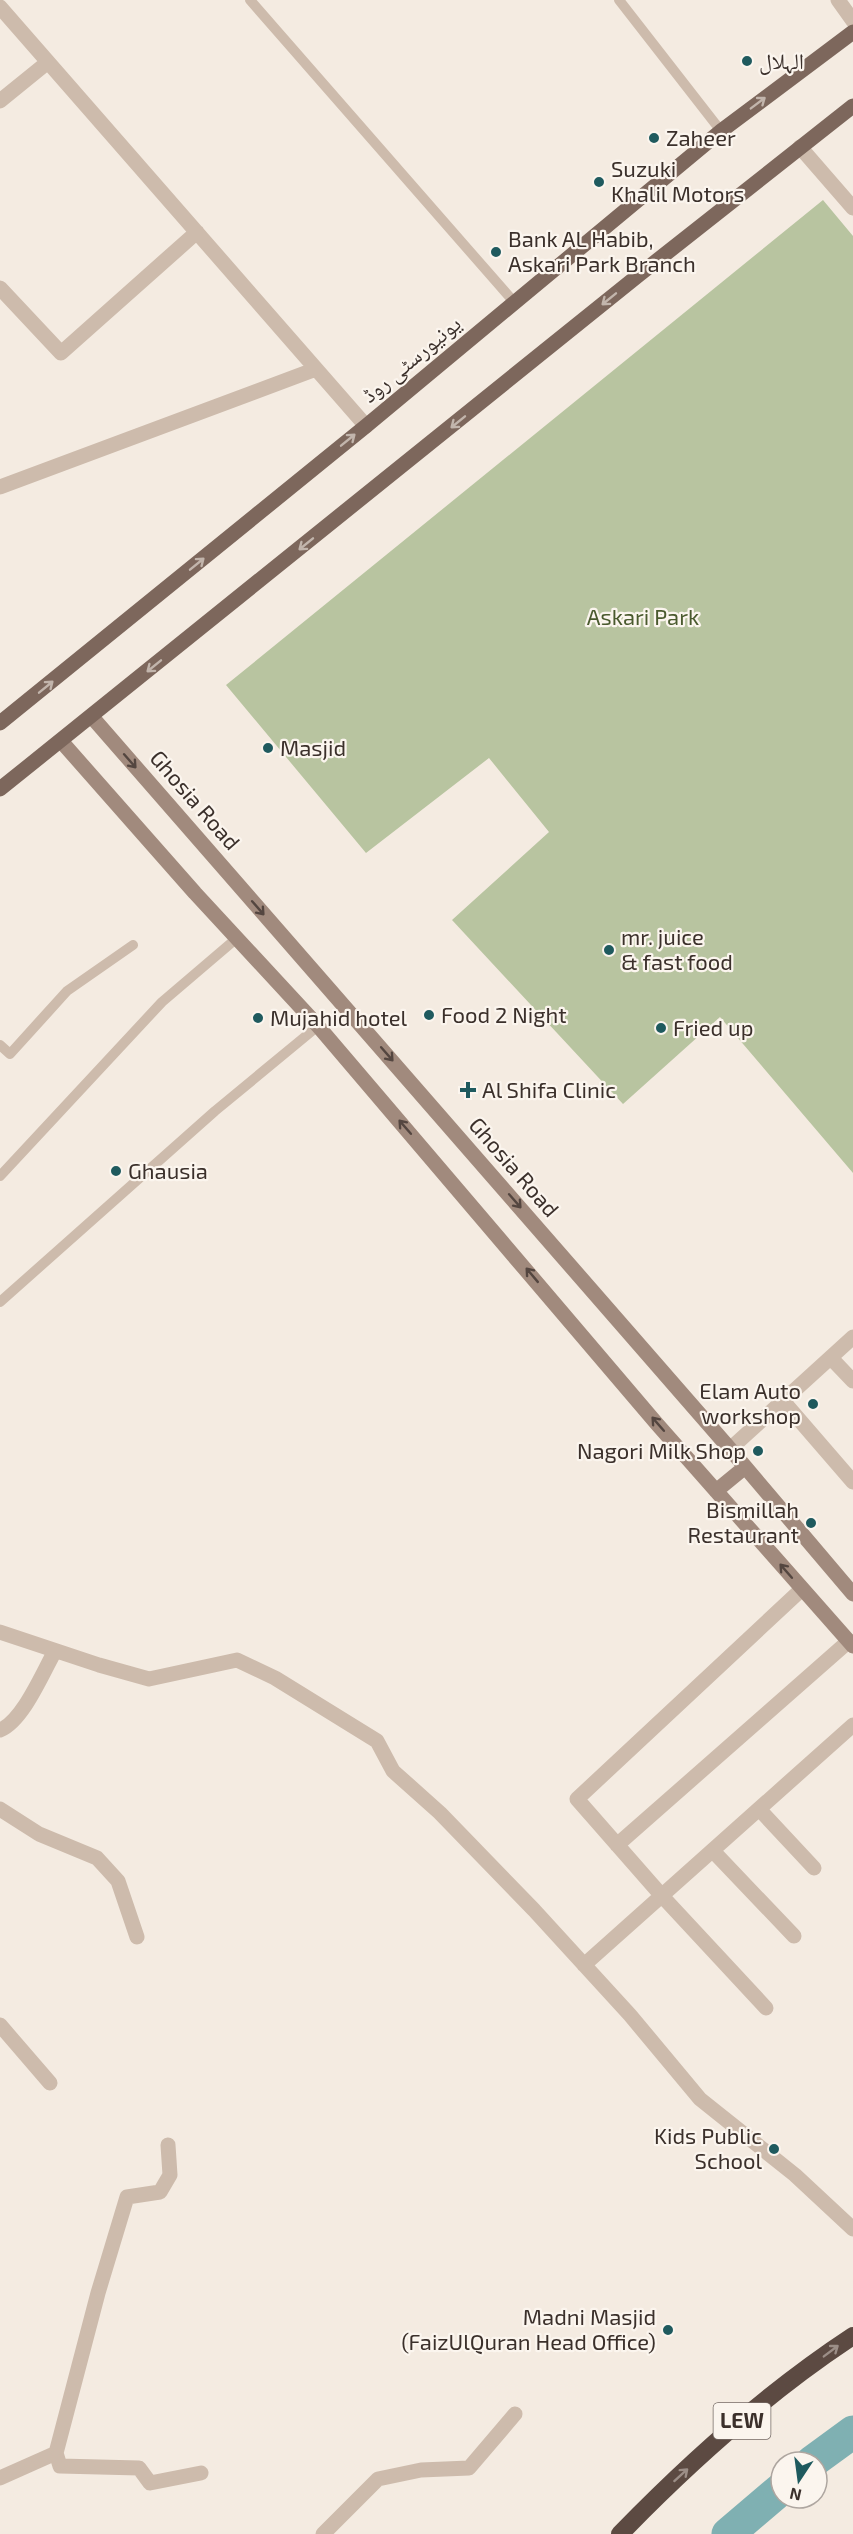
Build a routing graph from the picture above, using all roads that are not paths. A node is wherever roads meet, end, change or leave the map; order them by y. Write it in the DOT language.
graph roads {
  1 [pos="250,0"];
  2 [pos="619,0"];
  3 [pos="838,0"];
  4 [pos="0,7"];
  5 [pos="853,21"];
  6 [pos="853,32"];
  7 [pos="48,62"];
  8 [pos="0,101"];
  9 [pos="853,106"];
  10 [pos="721,131"];
  11 [pos="800,147"];
  12 [pos="853,208"];
  13 [pos="197,232"];
  14 [pos="0,288"];
  15 [pos="514,302"];
  16 [pos="316,369"];
  17 [pos="366,426"];
  18 [pos="0,487"];
  19 [pos="92,717"];
  20 [pos="0,723"];
  21 [pos="61,741"];
  22 [pos="0,789"];
  23 [pos="237,938"];
  24 [pos="133,945"];
  25 [pos="318,1026"];
  26 [pos="0,1044"];
  27 [pos="0,1176"];
  28 [pos="0,1302"];
  29 [pos="853,1337"];
  30 [pos="831,1358"];
  31 [pos="853,1381"];
  32 [pos="783,1401"];
  33 [pos="730,1449"];
  34 [pos="744,1468"];
  35 [pos="853,1482"];
  36 [pos="717,1491"];
  37 [pos="802,1588"];
  38 [pos="853,1594"];
  39 [pos="0,1632"];
  40 [pos="851,1644"];
  41 [pos="55,1651"];
  42 [pos="853,1725"];
  43 [pos="0,1730"];
  44 [pos="0,1809"];
  45 [pos="759,1809"];
  46 [pos="617,1845"];
  47 [pos="713,1851"];
  48 [pos="814,1868"];
  49 [pos="662,1896"];
  50 [pos="137,1936"];
  51 [pos="794,1936"];
  52 [pos="584,1965"];
  53 [pos="765,2008"];
  54 [pos="0,2025"];
  55 [pos="50,2083"];
  56 [pos="168,2145"];
  57 [pos="853,2229"];
  58 [pos="853,2336"];
  59 [pos="515,2414"];
  60 [pos="56,2453"];
  61 [pos="201,2473"];
  62 [pos="0,2478"];
  63 [pos="323,2534"];
  64 [pos="620,2534"];
  1 -- 15 [label="lane"];
  2 -- 10 [label="lane"];
  3 -- 5 [label="street"];
  4 -- 7 [label="street"];
  10 -- 6 [label="main road, یونیورسٹی روڈ, one-way"];
  7 -- 8 [label="street"];
  7 -- 13 [label="street"];
  9 -- 11 [label="main road"];
  10 -- 15 [label="main road, یونیورسٹی روڈ"];
  11 -- 12 [label="street"];
  11 -- 19 [label="main road, one-way"];
  13 -- 14 [label="street"];
  13 -- 16 [label="street"];
  15 -- 17 [label="main road, یونیورسٹی روڈ"];
  16 -- 17 [label="street"];
  16 -- 18 [label="street"];
  20 -- 17 [label="main road, یونیورسٹی روڈ, one-way"];
  19 -- 21 [label="main road"];
  19 -- 33 [label="main road, Ghosia Road, one-way"];
  21 -- 22 [label="main road"];
  21 -- 23 [label="main road"];
  23 -- 25 [label="main road"];
  23 -- 27 [label="lane"];
  24 -- 26 [label="lane"];
  25 -- 28 [label="lane"];
  36 -- 25 [label="main road, one-way"];
  29 -- 30 [label="street"];
  30 -- 31 [label="street"];
  30 -- 32 [label="street"];
  32 -- 33 [label="street"];
  32 -- 35 [label="street"];
  33 -- 34 [label="main road, Ghosia Road"];
  34 -- 36 [label="main road"];
  34 -- 38 [label="main road, Ghosia Road"];
  37 -- 36 [label="main road, one-way"];
  37 -- 40 [label="main road"];
  37 -- 46 [label="street"];
  39 -- 41 [label="street"];
  40 -- 46 [label="street"];
  41 -- 43 [label="street"];
  41 -- 52 [label="street"];
  42 -- 45 [label="street"];
  44 -- 50 [label="street"];
  45 -- 47 [label="street"];
  45 -- 48 [label="street"];
  46 -- 49 [label="street"];
  47 -- 49 [label="street"];
  47 -- 51 [label="street"];
  49 -- 52 [label="street"];
  49 -- 53 [label="street"];
  52 -- 57 [label="street"];
  54 -- 55 [label="street"];
  56 -- 60 [label="street"];
  64 -- 58 [label="highway, LEW, one-way"];
  59 -- 63 [label="street"];
  60 -- 61 [label="street"];
  60 -- 62 [label="street"];
}
